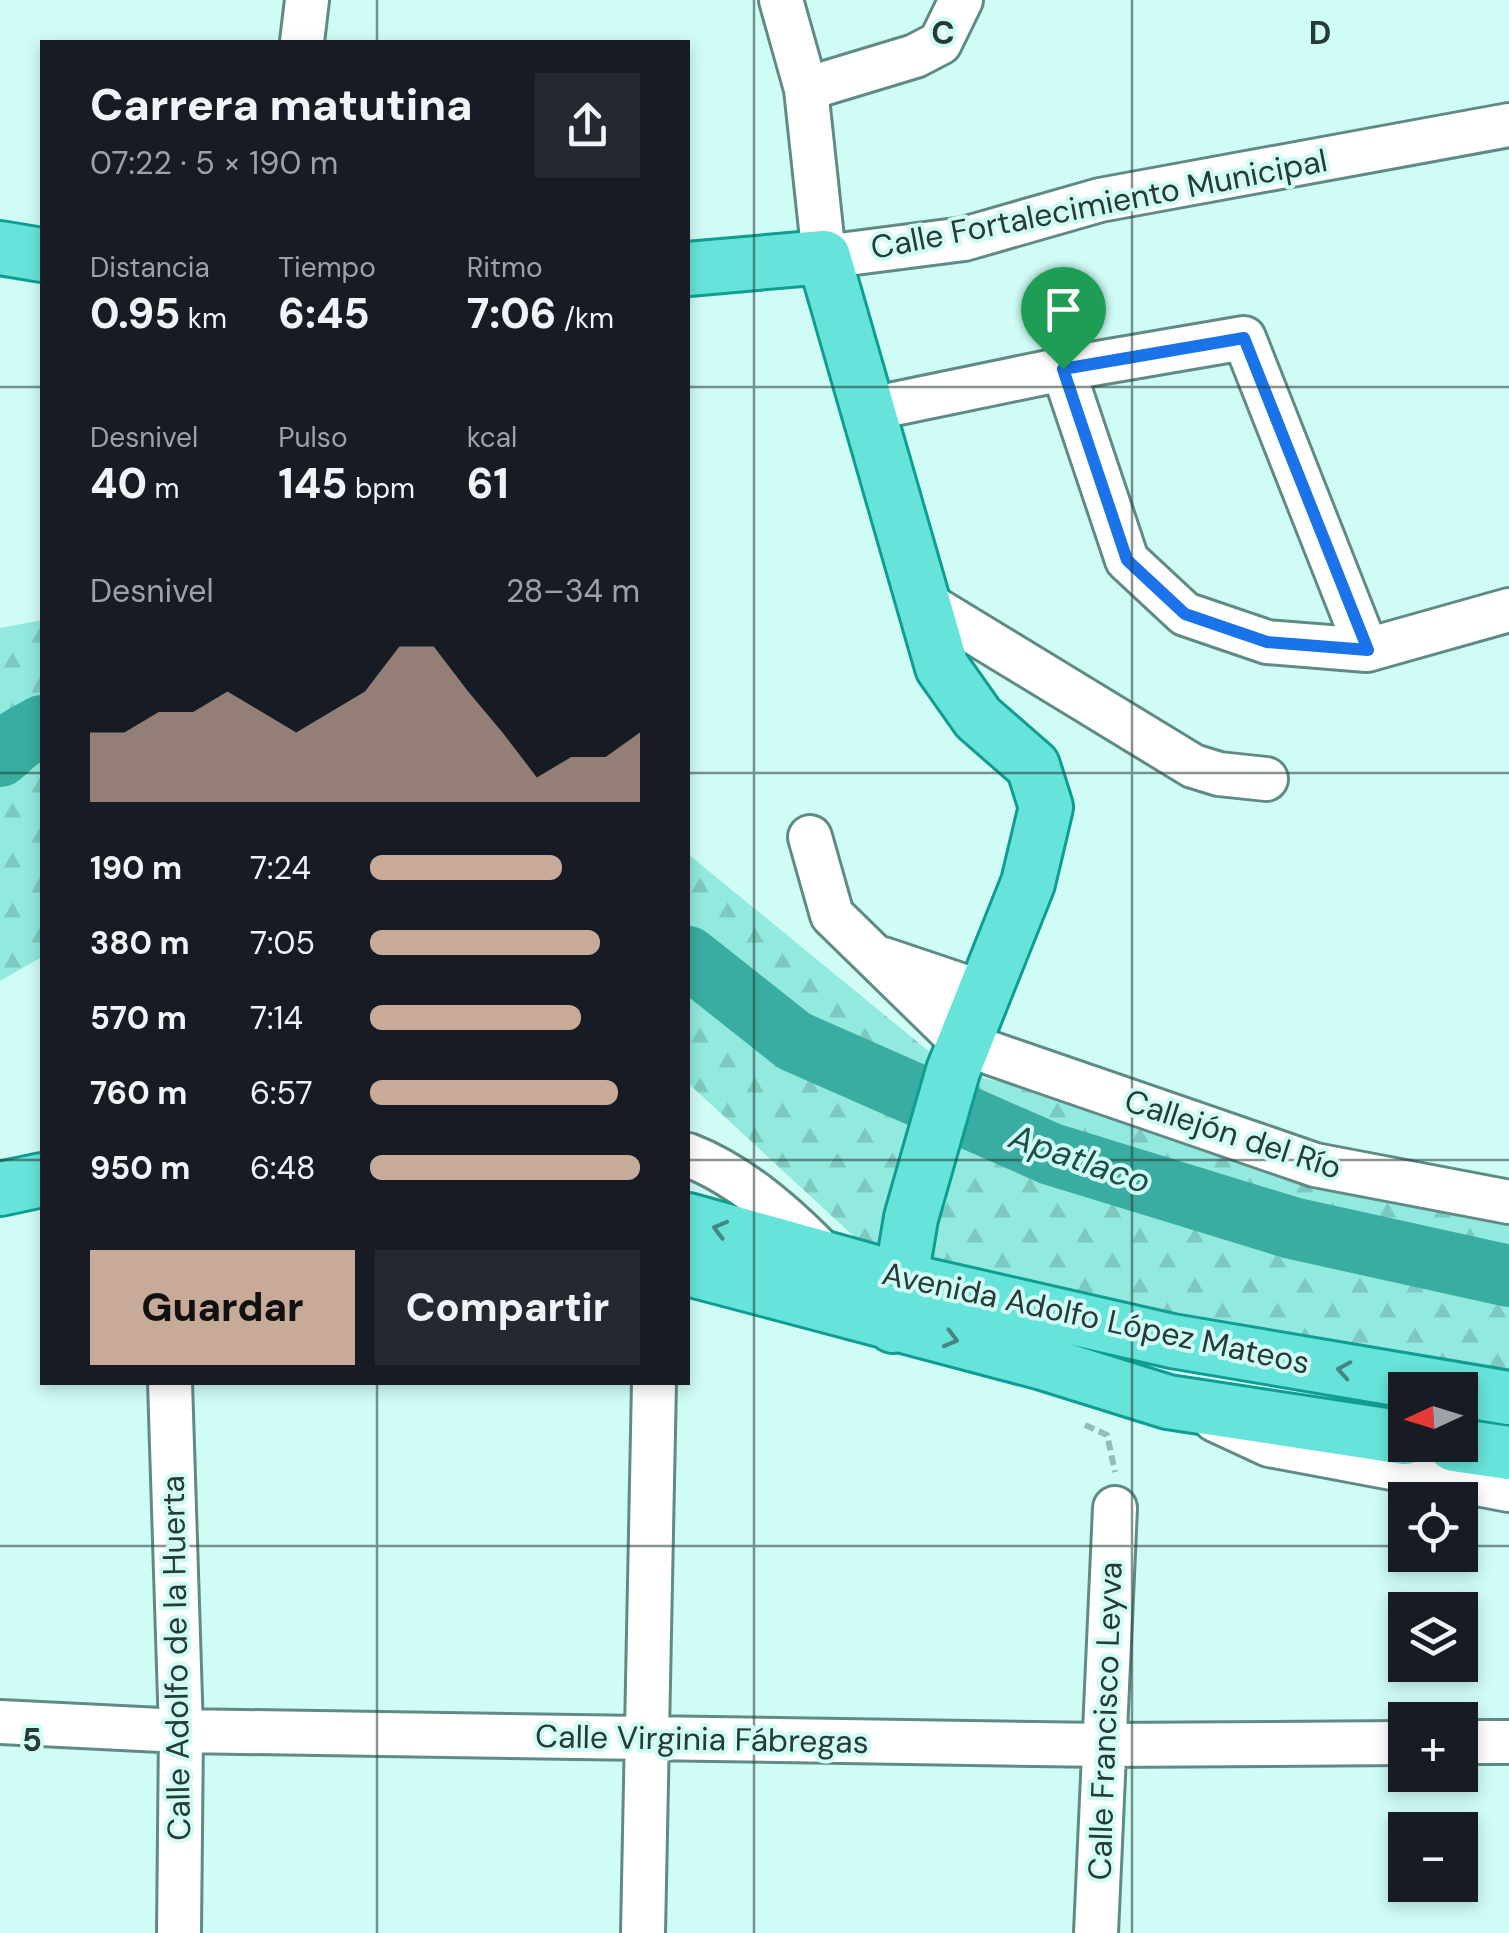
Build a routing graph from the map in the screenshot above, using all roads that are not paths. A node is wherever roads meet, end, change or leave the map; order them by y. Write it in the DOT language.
graph roads {
  1 [pos="307,0"];
  2 [pos="781,0"];
  3 [pos="960,0"];
  4 [pos="302,40"];
  5 [pos="806,89"];
  6 [pos="1509,126"];
  7 [pos="0,248"];
  8 [pos="40,254"];
  9 [pos="824,257"];
  10 [pos="690,269"];
  11 [pos="1063,369"];
  12 [pos="870,409"];
  13 [pos="926,604"];
  14 [pos="1509,610"];
  15 [pos="1368,650"];
  16 [pos="1266,780"];
  17 [pos="810,837"];
  18 [pos="878,957"];
  19 [pos="984,993"];
  20 [pos="958,1058"];
  21 [pos="40,1149"];
  22 [pos="690,1156"];
  23 [pos="0,1157"];
  24 [pos="40,1180"];
  25 [pos="0,1189"];
  26 [pos="1509,1202"];
  27 [pos="690,1221"];
  28 [pos="825,1256"];
  29 [pos="690,1269"];
  30 [pos="882,1306"];
  31 [pos="170,1385"];
  32 [pos="654,1385"];
  33 [pos="1509,1398"];
  34 [pos="1168,1402"];
  35 [pos="1388,1435"];
  36 [pos="1478,1448"];
  37 [pos="1509,1453"];
  38 [pos="1509,1490"];
  39 [pos="1114,1508"];
  40 [pos="0,1722"];
  41 [pos="182,1731"];
  42 [pos="648,1738"];
  43 [pos="1478,1742"];
  44 [pos="1509,1742"];
  45 [pos="1388,1743"];
  46 [pos="1104,1746"];
  47 [pos="179,1933"];
  48 [pos="643,1933"];
  49 [pos="1096,1933"];
  1 -- 4 [label="street"];
  2 -- 5 [label="street"];
  3 -- 5 [label="street"];
  5 -- 9 [label="street"];
  6 -- 9 [label="street, Calle Fortalecimiento Municipal"];
  7 -- 8 [label="main road"];
  9 -- 10 [label="main road, Calle Fortalecimiento Municipal"];
  9 -- 12 [label="main road"];
  11 -- 12 [label="street"];
  11 -- 15 [label="street"];
  11 -- 15 [label="street"];
  12 -- 13 [label="main road"];
  13 -- 16 [label="street"];
  13 -- 19 [label="main road"];
  14 -- 15 [label="street"];
  17 -- 18 [label="street"];
  18 -- 19 [label="street"];
  18 -- 20 [label="street"];
  19 -- 20 [label="main road"];
  20 -- 26 [label="street, Callejón del Río"];
  20 -- 30 [label="main road"];
  21 -- 23 [label="main road"];
  22 -- 28 [label="street"];
  24 -- 25 [label="main road"];
  28 -- 27 [label="main road, Avenida Adolfo López Mateos, one-way"];
  28 -- 30 [label="main road, Avenida Adolfo López Mateos"];
  29 -- 30 [label="main road, Avenida Adolfo López Mateos"];
  33 -- 30 [label="main road, Avenida Adolfo López Mateos, one-way"];
  30 -- 34 [label="main road, Avenida Adolfo López Mateos, one-way"];
  31 -- 41 [label="street, Calle Adolfo de la Huerta"];
  32 -- 42 [label="street"];
  34 -- 35 [label="main road, Avenida Adolfo López Mateos"];
  34 -- 38 [label="street"];
  36 -- 37 [label="main road"];
  39 -- 46 [label="street, Calle Francisco Leyva"];
  40 -- 41 [label="street, Calle Virginia Fábregas"];
  41 -- 42 [label="street, Calle Virginia Fábregas"];
  41 -- 47 [label="street, Calle Adolfo de la Huerta"];
  42 -- 46 [label="street, Calle Virginia Fábregas"];
  42 -- 48 [label="street"];
  43 -- 44 [label="street"];
  45 -- 46 [label="street, Calle Virginia Fábregas"];
  46 -- 49 [label="street, Calle Francisco Leyva"];
}
